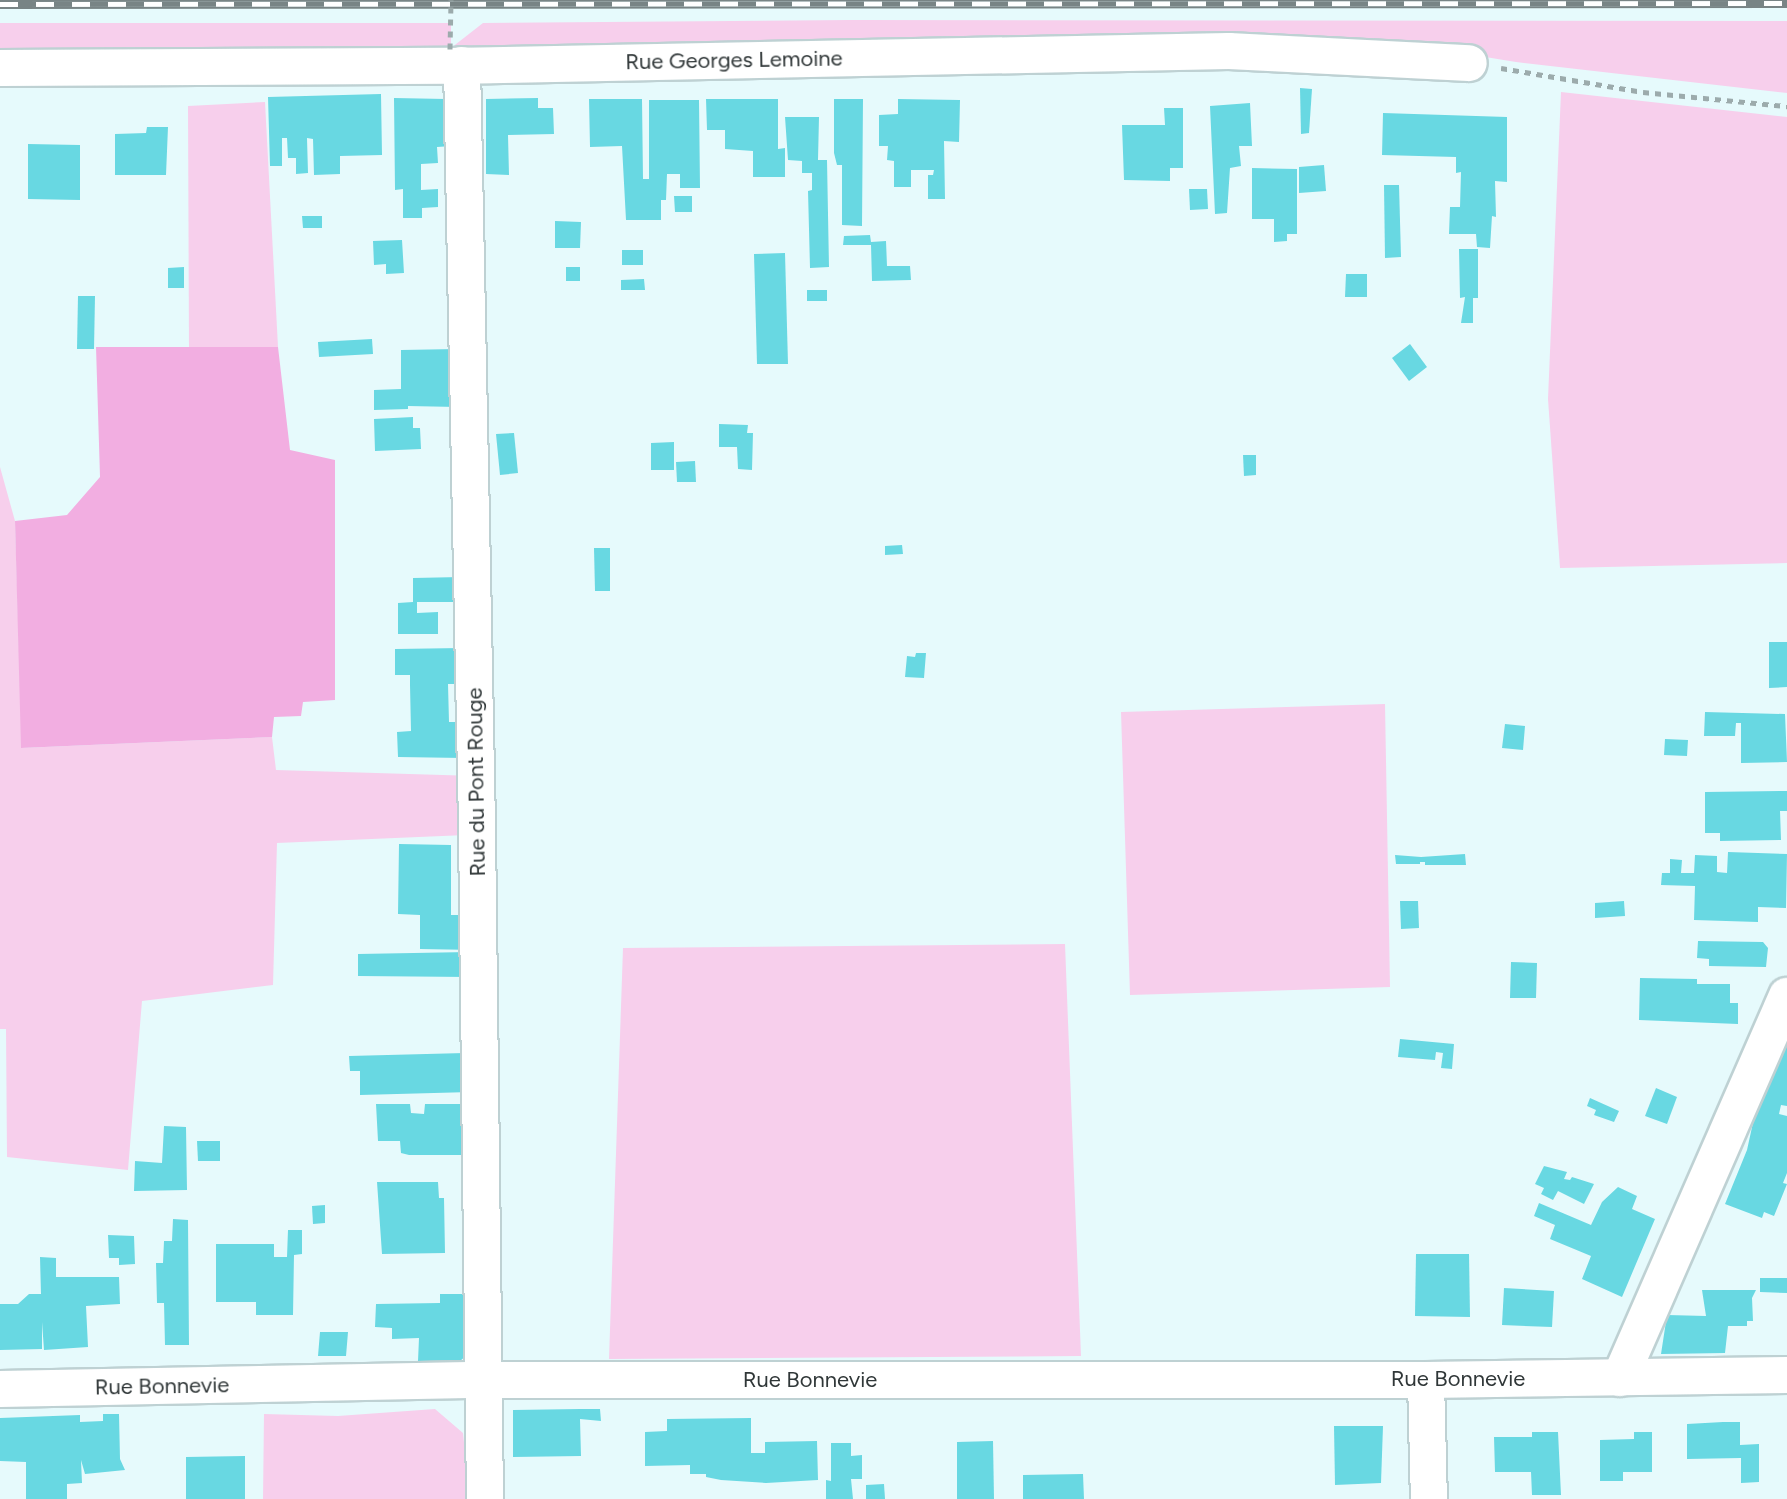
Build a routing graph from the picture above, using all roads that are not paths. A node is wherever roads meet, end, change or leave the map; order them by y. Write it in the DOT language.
graph roads {
  1 [pos="456,57"];
  2 [pos="1469,63"];
  3 [pos="0,68"];
  4 [pos="1787,996"];
  5 [pos="1787,1375"];
  6 [pos="1620,1378"];
  7 [pos="482,1380"];
  8 [pos="1426,1380"];
  9 [pos="0,1389"];
  10 [pos="485,1499"];
  11 [pos="1429,1499"];
  1 -- 2 [label="street, Rue Georges Lemoine"];
  1 -- 3 [label="street, Rue Georges Lemoine"];
  1 -- 7 [label="street, Rue du Pont Rouge"];
  4 -- 6 [label="street"];
  5 -- 6 [label="street, Rue Bonnevie"];
  6 -- 8 [label="street, Rue Bonnevie"];
  7 -- 8 [label="street, Rue Bonnevie"];
  7 -- 9 [label="street, Rue Bonnevie"];
  7 -- 10 [label="street, Rue du Pont Rouge"];
  8 -- 11 [label="street"];
}
